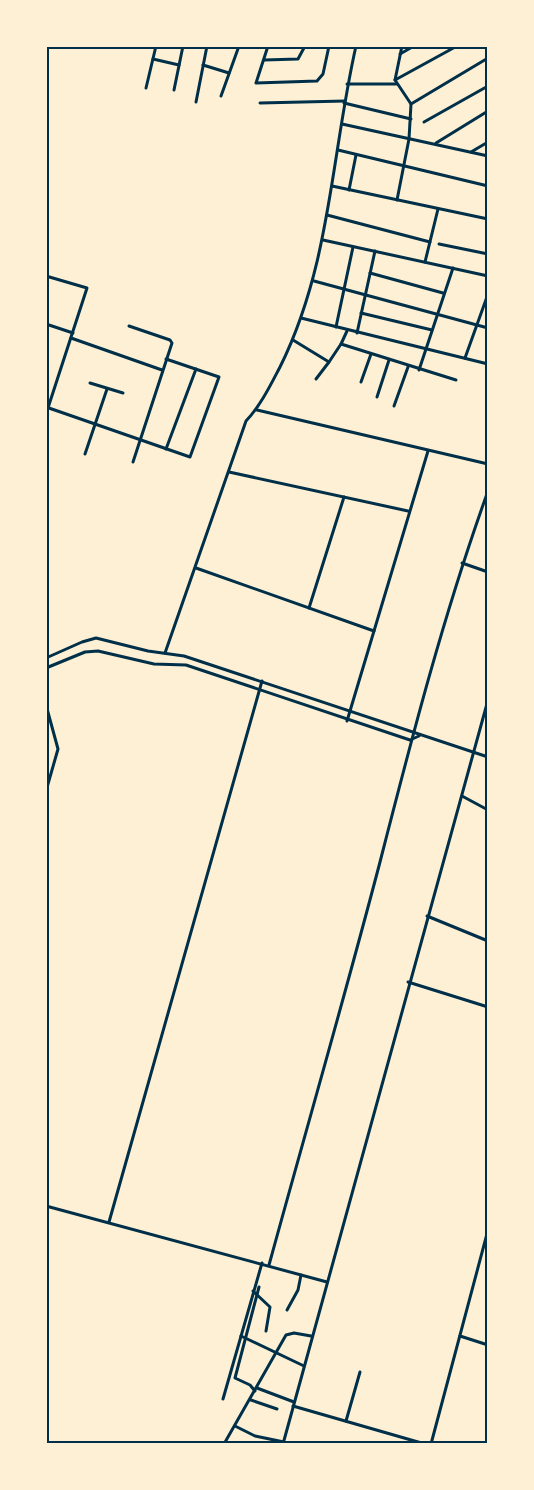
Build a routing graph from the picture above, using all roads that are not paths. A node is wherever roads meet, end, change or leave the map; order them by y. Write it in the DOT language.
graph roads {
  1 [pos="156,46"];
  2 [pos="183,46"];
  3 [pos="207,46"];
  4 [pos="239,46"];
  5 [pos="268,46"];
  6 [pos="305,46"];
  7 [pos="329,46"];
  8 [pos="356,46"];
  9 [pos="402,46"];
  10 [pos="414,46"];
  11 [pos="457,46"];
  12 [pos="400,54"];
  13 [pos="488,58"];
  14 [pos="153,59"];
  15 [pos="264,60"];
  16 [pos="179,65"];
  17 [pos="203,65"];
  18 [pos="229,73"];
  19 [pos="396,82"];
  20 [pos="347,84"];
  21 [pos="488,86"];
  22 [pos="146,88"];
  23 [pos="174,90"];
  24 [pos="221,96"];
  25 [pos="196,102"];
  26 [pos="345,102"];
  27 [pos="260,103"];
  28 [pos="411,104"];
  29 [pos="488,111"];
  30 [pos="411,119"];
  31 [pos="424,122"];
  32 [pos="342,124"];
  33 [pos="409,139"];
  34 [pos="488,142"];
  35 [pos="434,144"];
  36 [pos="338,150"];
  37 [pos="471,152"];
  38 [pos="356,154"];
  39 [pos="488,156"];
  40 [pos="403,166"];
  41 [pos="332,186"];
  42 [pos="488,186"];
  43 [pos="349,190"];
  44 [pos="397,200"];
  45 [pos="438,209"];
  46 [pos="327,215"];
  47 [pos="488,219"];
  48 [pos="323,240"];
  49 [pos="429,242"];
  50 [pos="439,244"];
  51 [pos="353,247"];
  52 [pos="375,251"];
  53 [pos="488,254"];
  54 [pos="425,262"];
  55 [pos="453,268"];
  56 [pos="370,273"];
  57 [pos="46,276"];
  58 [pos="488,276"];
  59 [pos="314,281"];
  60 [pos="346,288"];
  61 [pos="444,293"];
  62 [pos="366,294"];
  63 [pos="488,294"];
  64 [pos="361,313"];
  65 [pos="437,314"];
  66 [pos="301,318"];
  67 [pos="46,324"];
  68 [pos="477,325"];
  69 [pos="129,326"];
  70 [pos="336,328"];
  71 [pos="488,328"];
  72 [pos="432,330"];
  73 [pos="347,331"];
  74 [pos="73,333"];
  75 [pos="357,333"];
  76 [pos="71,338"];
  77 [pos="293,340"];
  78 [pos="341,344"];
  79 [pos="425,349"];
  80 [pos="371,354"];
  81 [pos="465,358"];
  82 [pos="166,359"];
  83 [pos="389,360"];
  84 [pos="329,362"];
  85 [pos="488,364"];
  86 [pos="408,367"];
  87 [pos="196,369"];
  88 [pos="162,370"];
  89 [pos="419,370"];
  90 [pos="316,379"];
  91 [pos="456,380"];
  92 [pos="361,382"];
  93 [pos="90,383"];
  94 [pos="107,389"];
  95 [pos="123,393"];
  96 [pos="377,397"];
  97 [pos="394,406"];
  98 [pos="47,408"];
  99 [pos="257,410"];
  100 [pos="46,414"];
  101 [pos="95,424"];
  102 [pos="140,440"];
  103 [pos="166,449"];
  104 [pos="428,451"];
  105 [pos="85,454"];
  106 [pos="133,462"];
  107 [pos="488,464"];
  108 [pos="230,472"];
  109 [pos="488,491"];
  110 [pos="345,497"];
  111 [pos="408,511"];
  112 [pos="462,562"];
  113 [pos="196,568"];
  114 [pos="488,572"];
  115 [pos="309,608"];
  116 [pos="374,631"];
  117 [pos="165,653"];
  118 [pos="46,658"];
  119 [pos="46,668"];
  120 [pos="262,681"];
  121 [pos="260,688"];
  122 [pos="488,700"];
  123 [pos="46,705"];
  124 [pos="350,714"];
  125 [pos="347,721"];
  126 [pos="412,733"];
  127 [pos="419,736"];
  128 [pos="410,740"];
  129 [pos="473,751"];
  130 [pos="488,758"];
  131 [pos="46,791"];
  132 [pos="462,795"];
  133 [pos="488,810"];
  134 [pos="427,916"];
  135 [pos="488,941"];
  136 [pos="408,982"];
  137 [pos="488,1007"];
  138 [pos="46,1206"];
  139 [pos="110,1222"];
  140 [pos="488,1230"];
  141 [pos="262,1263"];
  142 [pos="269,1265"];
  143 [pos="301,1275"];
  144 [pos="327,1282"];
  145 [pos="259,1287"];
  146 [pos="253,1291"];
  147 [pos="258,1295"];
  148 [pos="287,1310"];
  149 [pos="266,1331"];
  150 [pos="241,1336"];
  151 [pos="311,1336"];
  152 [pos="460,1336"];
  153 [pos="247,1338"];
  154 [pos="488,1345"];
  155 [pos="274,1352"];
  156 [pos="304,1366"];
  157 [pos="360,1372"];
  158 [pos="256,1390"];
  159 [pos="223,1399"];
  160 [pos="250,1400"];
  161 [pos="293,1404"];
  162 [pos="277,1409"];
  163 [pos="346,1421"];
  164 [pos="235,1426"];
  165 [pos="224,1443"];
  166 [pos="284,1443"];
  167 [pos="425,1443"];
  168 [pos="431,1443"];
  1 -- 14 [label="street"];
  2 -- 16 [label="street"];
  3 -- 17 [label="street"];
  4 -- 18 [label="street"];
  5 -- 15 [label="street"];
  6 -- 15 [label="street"];
  7 -- 15 [label="street"];
  8 -- 20 [label="street"];
  9 -- 12 [label="street"];
  10 -- 12 [label="street"];
  11 -- 19 [label="street"];
  12 -- 19 [label="street"];
  13 -- 28 [label="street"];
  14 -- 16 [label="street"];
  14 -- 22 [label="street"];
  16 -- 23 [label="street"];
  17 -- 18 [label="street"];
  17 -- 25 [label="street"];
  18 -- 24 [label="street"];
  19 -- 20 [label="street"];
  19 -- 28 [label="street"];
  20 -- 26 [label="street"];
  21 -- 31 [label="street"];
  26 -- 27 [label="street"];
  26 -- 30 [label="street"];
  26 -- 32 [label="street"];
  28 -- 30 [label="street"];
  29 -- 35 [label="street"];
  30 -- 33 [label="street"];
  32 -- 33 [label="street"];
  32 -- 36 [label="street"];
  33 -- 35 [label="street"];
  33 -- 40 [label="street"];
  34 -- 37 [label="street"];
  35 -- 37 [label="street"];
  36 -- 38 [label="street"];
  36 -- 41 [label="street"];
  37 -- 39 [label="street"];
  38 -- 40 [label="street"];
  38 -- 43 [label="street"];
  40 -- 42 [label="street"];
  40 -- 44 [label="street"];
  41 -- 43 [label="street"];
  41 -- 46 [label="street"];
  43 -- 44 [label="street"];
  44 -- 45 [label="street"];
  45 -- 47 [label="street"];
  45 -- 49 [label="street"];
  46 -- 48 [label="street"];
  46 -- 49 [label="street"];
  48 -- 51 [label="street"];
  48 -- 59 [label="street"];
  49 -- 54 [label="street"];
  50 -- 53 [label="street"];
  51 -- 52 [label="street"];
  51 -- 60 [label="street"];
  52 -- 54 [label="street"];
  52 -- 56 [label="street"];
  54 -- 55 [label="street"];
  55 -- 58 [label="street"];
  55 -- 61 [label="street"];
  56 -- 61 [label="street"];
  56 -- 62 [label="street"];
  57 -- 74 [label="street"];
  59 -- 60 [label="street"];
  59 -- 66 [label="street"];
  60 -- 62 [label="street"];
  60 -- 70 [label="street"];
  61 -- 65 [label="street"];
  62 -- 64 [label="street"];
  62 -- 65 [label="street"];
  63 -- 68 [label="street"];
  64 -- 72 [label="street"];
  64 -- 75 [label="street"];
  65 -- 68 [label="street"];
  65 -- 72 [label="street"];
  66 -- 70 [label="street"];
  66 -- 77 [label="street"];
  67 -- 74 [label="street"];
  68 -- 71 [label="street"];
  68 -- 81 [label="street"];
  69 -- 82 [label="street"];
  70 -- 73 [label="street"];
  72 -- 79 [label="street"];
  73 -- 75 [label="street"];
  73 -- 78 [label="street"];
  74 -- 76 [label="street"];
  75 -- 79 [label="street"];
  76 -- 88 [label="street"];
  76 -- 98 [label="street"];
  77 -- 84 [label="street"];
  77 -- 99 [label="street"];
  78 -- 80 [label="street"];
  78 -- 84 [label="street"];
  79 -- 81 [label="street"];
  79 -- 89 [label="street"];
  80 -- 83 [label="street"];
  80 -- 92 [label="street"];
  81 -- 85 [label="street"];
  82 -- 87 [label="street"];
  82 -- 88 [label="street"];
  83 -- 86 [label="street"];
  83 -- 96 [label="street"];
  84 -- 90 [label="street"];
  86 -- 89 [label="street"];
  86 -- 97 [label="street"];
  87 -- 103 [label="street"];
  87 -- 103 [label="street"];
  88 -- 102 [label="street"];
  89 -- 91 [label="street"];
  93 -- 94 [label="street"];
  94 -- 95 [label="street"];
  94 -- 101 [label="street"];
  98 -- 100 [label="street"];
  98 -- 101 [label="street"];
  99 -- 104 [label="street"];
  99 -- 108 [label="street"];
  101 -- 102 [label="street"];
  101 -- 105 [label="street"];
  102 -- 103 [label="street"];
  102 -- 106 [label="street"];
  104 -- 107 [label="street"];
  104 -- 111 [label="street"];
  108 -- 110 [label="street"];
  108 -- 113 [label="street"];
  109 -- 112 [label="street"];
  110 -- 111 [label="street"];
  110 -- 115 [label="street"];
  111 -- 116 [label="street"];
  112 -- 114 [label="street"];
  112 -- 126 [label="street"];
  113 -- 115 [label="street"];
  113 -- 117 [label="street"];
  115 -- 116 [label="street"];
  116 -- 124 [label="street"];
  117 -- 118 [label="street"];
  117 -- 120 [label="street"];
  119 -- 121 [label="street"];
  120 -- 121 [label="street"];
  120 -- 124 [label="street"];
  121 -- 125 [label="street"];
  121 -- 139 [label="street"];
  122 -- 129 [label="street"];
  123 -- 131 [label="street"];
  124 -- 125 [label="street"];
  124 -- 126 [label="street"];
  125 -- 128 [label="street"];
  126 -- 127 [label="street"];
  126 -- 128 [label="street"];
  127 -- 128 [label="street"];
  127 -- 129 [label="street"];
  128 -- 142 [label="street"];
  129 -- 130 [label="street"];
  129 -- 132 [label="street"];
  132 -- 133 [label="street"];
  132 -- 134 [label="street"];
  134 -- 135 [label="street"];
  134 -- 136 [label="street"];
  136 -- 137 [label="street"];
  136 -- 144 [label="street"];
  138 -- 139 [label="street"];
  139 -- 141 [label="street"];
  140 -- 152 [label="street"];
  141 -- 142 [label="street"];
  141 -- 146 [label="street"];
  142 -- 143 [label="street"];
  143 -- 144 [label="street"];
  143 -- 148 [label="street"];
  144 -- 151 [label="street"];
  145 -- 147 [label="street"];
  146 -- 147 [label="street"];
  146 -- 150 [label="street"];
  147 -- 149 [label="street"];
  147 -- 153 [label="street"];
  150 -- 153 [label="street"];
  150 -- 159 [label="street"];
  151 -- 155 [label="street"];
  151 -- 156 [label="street"];
  152 -- 154 [label="street"];
  152 -- 168 [label="street"];
  153 -- 155 [label="street"];
  153 -- 158 [label="street"];
  155 -- 156 [label="street"];
  155 -- 158 [label="street"];
  156 -- 161 [label="street"];
  157 -- 163 [label="street"];
  158 -- 160 [label="street"];
  158 -- 161 [label="street"];
  160 -- 162 [label="street"];
  160 -- 164 [label="street"];
  161 -- 163 [label="street"];
  161 -- 166 [label="street"];
  163 -- 167 [label="street"];
  164 -- 165 [label="street"];
  164 -- 166 [label="street"];
}
